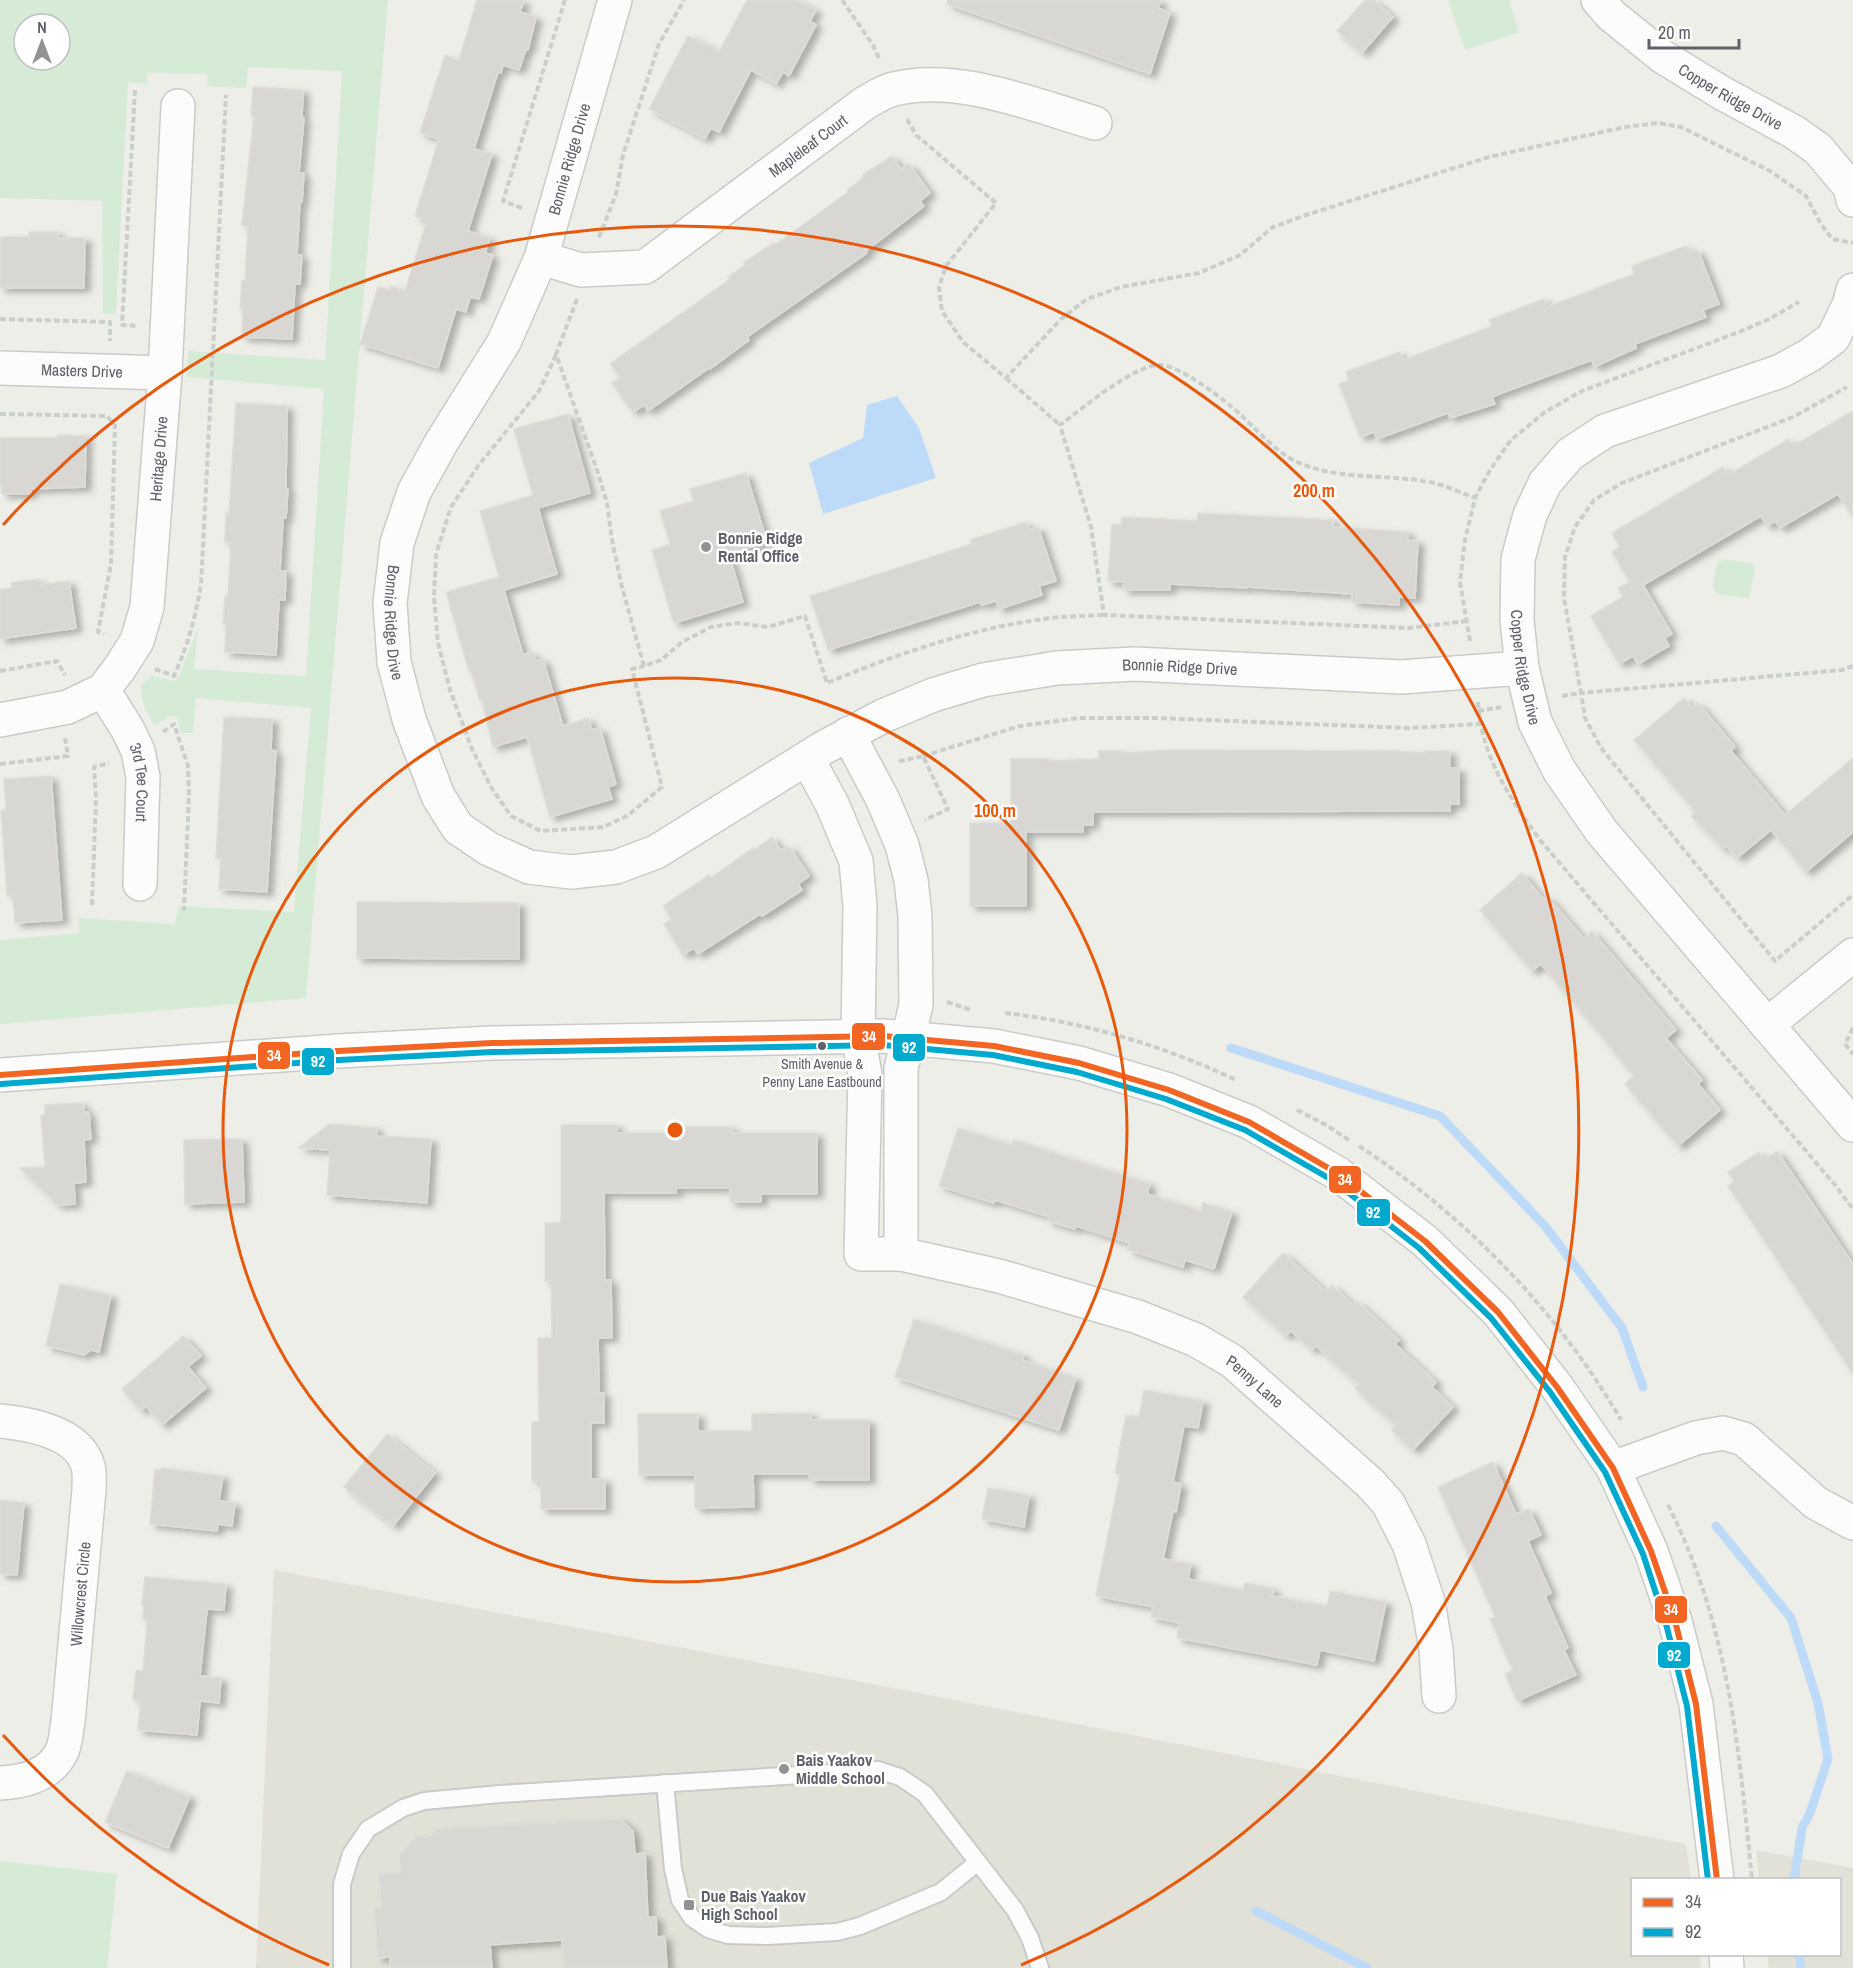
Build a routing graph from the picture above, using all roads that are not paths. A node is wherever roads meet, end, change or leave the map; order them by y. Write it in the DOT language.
graph roads {
  1 [pos="627,0"];
  2 [pos="1598,0"];
  3 [pos="611,13"];
  4 [pos="178,106"];
  5 [pos="1095,123"];
  6 [pos="1853,200"];
  7 [pos="541,258"];
  8 [pos="1853,290"];
  9 [pos="0,368"];
  10 [pos="165,373"];
  11 [pos="1522,668"];
  12 [pos="103,690"];
  13 [pos="0,720"];
  14 [pos="848,735"];
  15 [pos="807,758"];
  16 [pos="140,884"];
  17 [pos="1853,955"];
  18 [pos="1767,1026"];
  19 [pos="858,1036"];
  20 [pos="908,1038"];
  21 [pos="0,1075"];
  22 [pos="1853,1125"];
  23 [pos="901,1254"];
  24 [pos="0,1421"];
  25 [pos="1628,1462"];
  26 [pos="1853,1522"];
  27 [pos="1439,1696"];
  28 [pos="664,1783"];
  29 [pos="0,1784"];
  30 [pos="978,1862"];
  31 [pos="1717,1878"];
  32 [pos="342,1968"];
  33 [pos="1040,1968"];
  1 -- 3 [label="street, Bonnie Ridge Drive"];
  2 -- 6 [label="street, Copper Ridge Drive"];
  3 -- 7 [label="street, Bonnie Ridge Drive"];
  4 -- 10 [label="street, Heritage Drive"];
  5 -- 7 [label="street, Mapleleaf Court"];
  7 -- 15 [label="street, Bonnie Ridge Drive"];
  8 -- 11 [label="street, Copper Ridge Drive"];
  9 -- 10 [label="street, Masters Drive"];
  10 -- 12 [label="street, Heritage Drive"];
  11 -- 14 [label="street, Bonnie Ridge Drive"];
  11 -- 18 [label="street, Copper Ridge Drive"];
  12 -- 13 [label="street, Heritage Drive"];
  12 -- 16 [label="street, 3rd Tee Court"];
  14 -- 15 [label="street, Bonnie Ridge Drive"];
  14 -- 20 [label="street"];
  15 -- 19 [label="street"];
  17 -- 18 [label="street"];
  18 -- 22 [label="street, Copper Ridge Drive"];
  19 -- 20 [label="street"];
  19 -- 21 [label="street"];
  19 -- 23 [label="street, Penny Lane"];
  20 -- 23 [label="street"];
  20 -- 25 [label="street"];
  23 -- 27 [label="street, Penny Lane"];
  24 -- 29 [label="street, Willowcrest Circle"];
  25 -- 26 [label="street"];
  25 -- 31 [label="street"];
  28 -- 30 [label="lane"];
  28 -- 30 [label="lane"];
  28 -- 32 [label="lane"];
  30 -- 33 [label="lane"];
}
